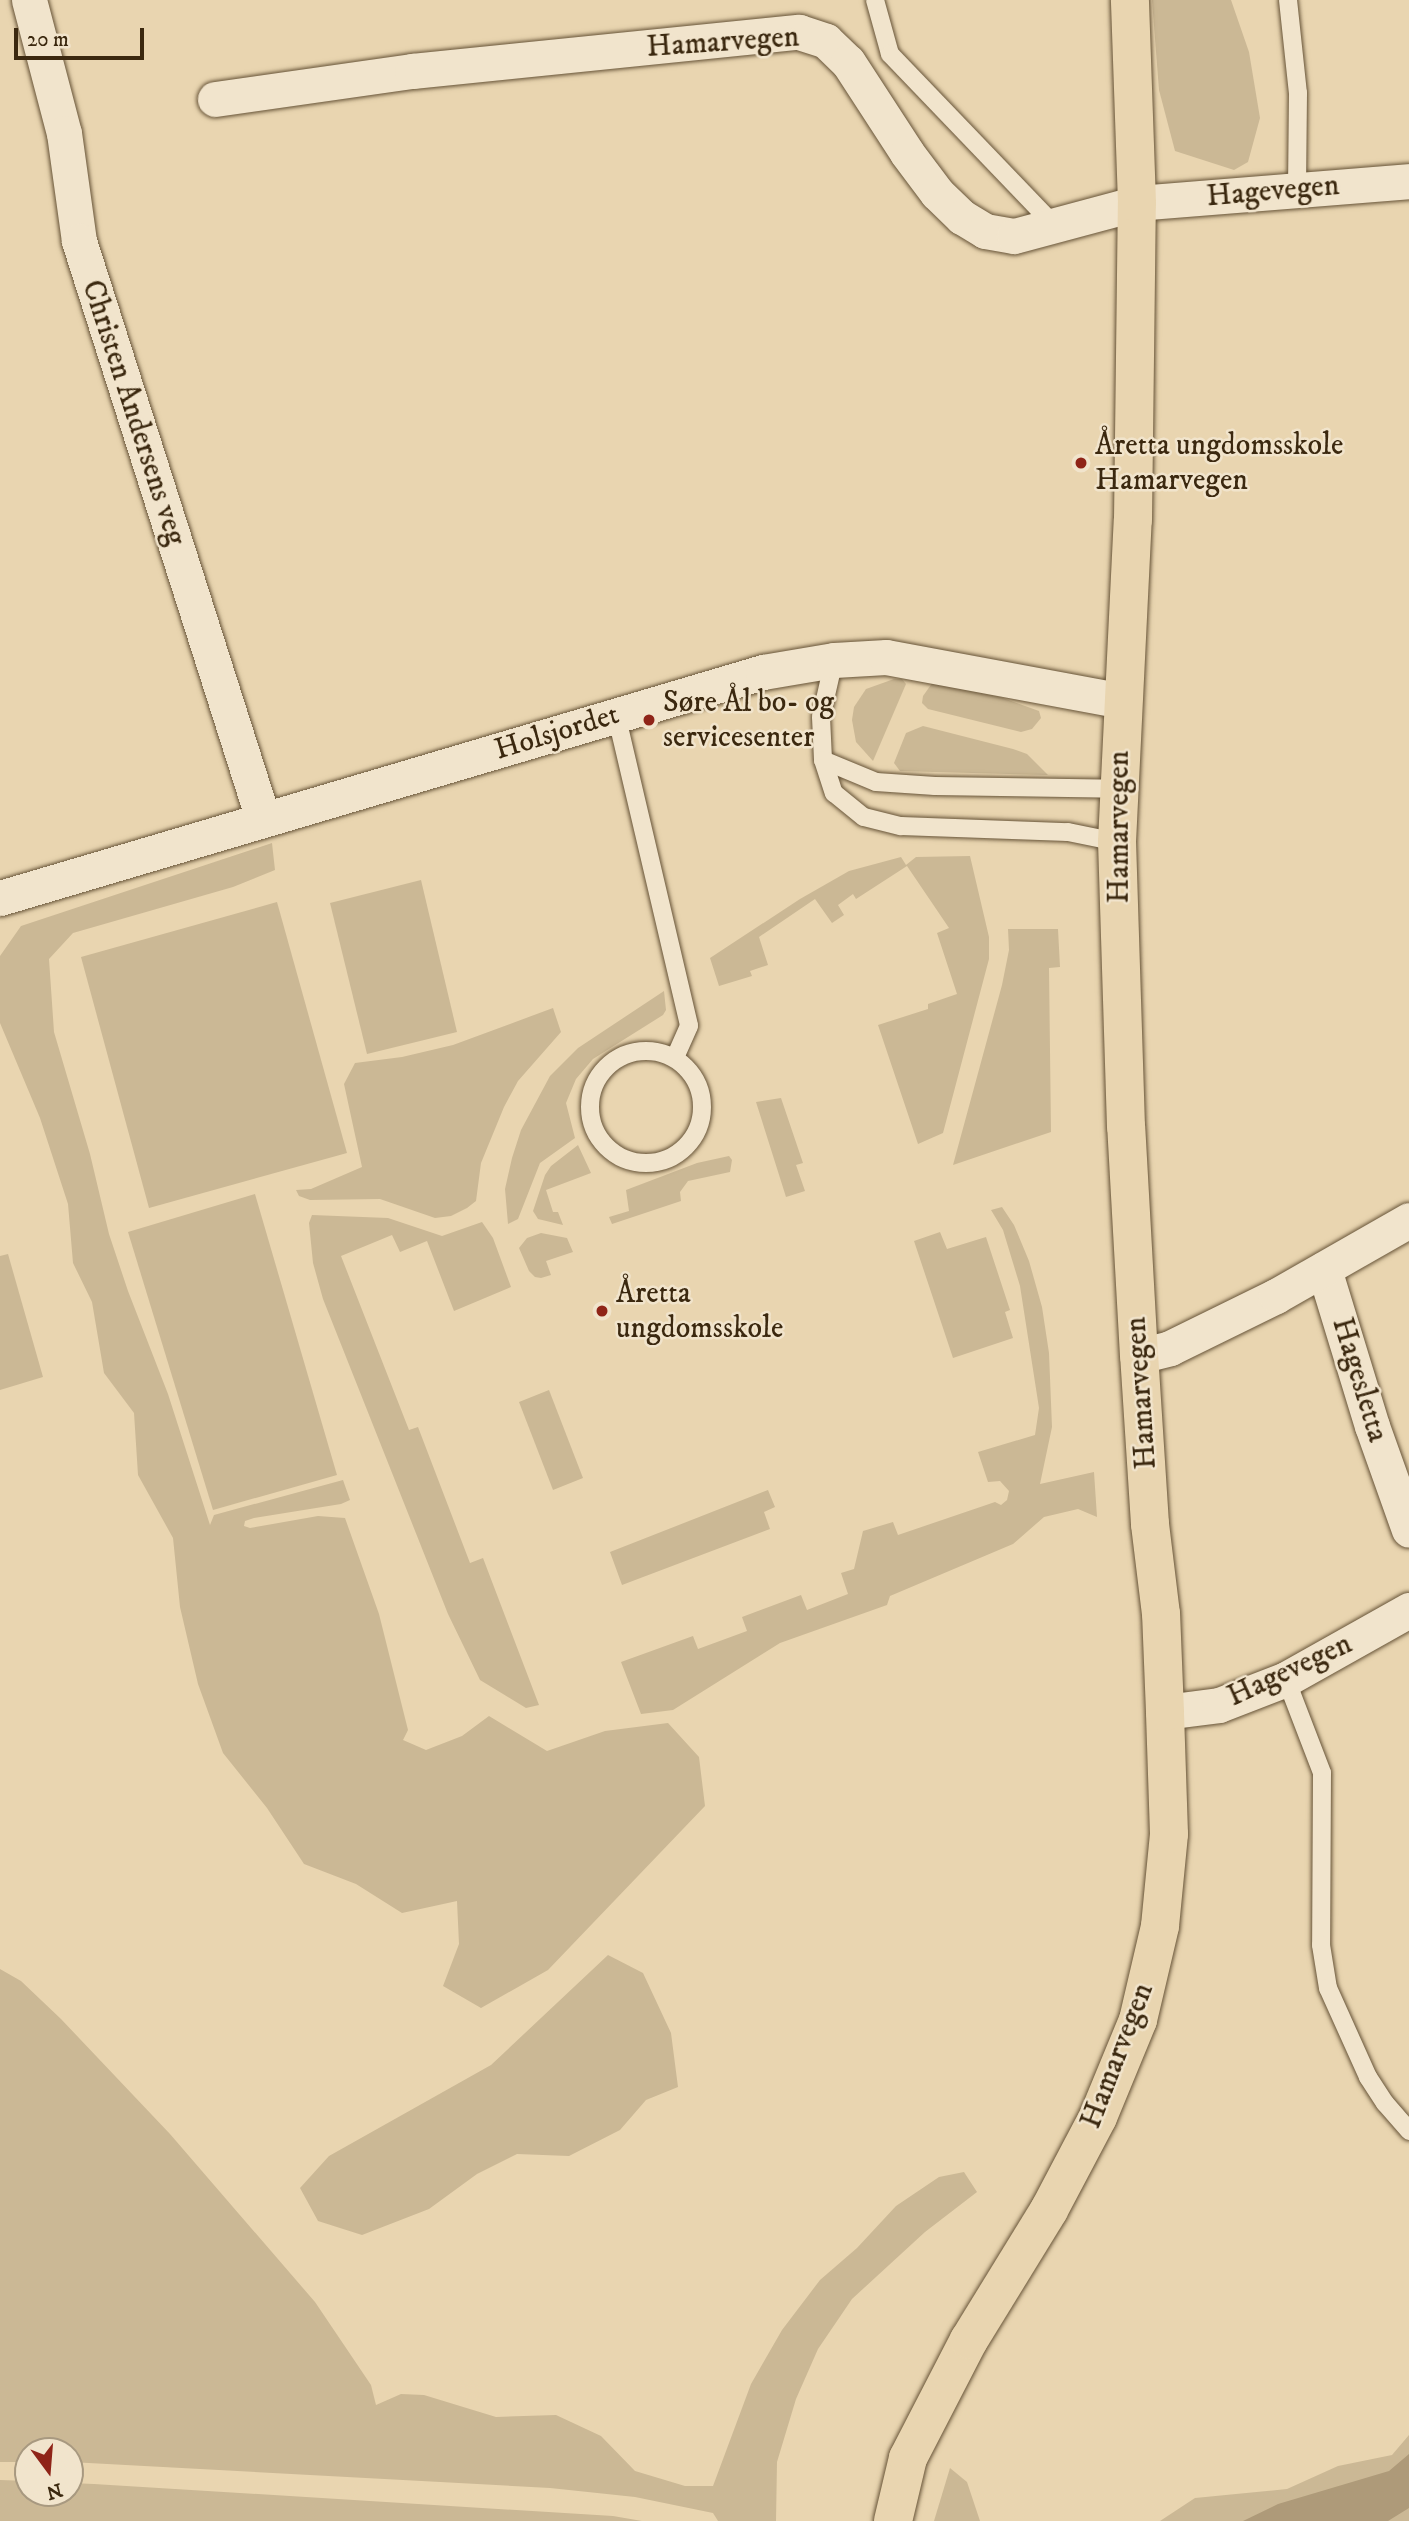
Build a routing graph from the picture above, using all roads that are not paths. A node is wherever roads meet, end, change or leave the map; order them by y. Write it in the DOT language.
graph roads {
  1 [pos="29,0"];
  2 [pos="875,0"];
  3 [pos="1130,0"];
  4 [pos="1288,0"];
  5 [pos="215,99"];
  6 [pos="1409,181"];
  7 [pos="1297,190"];
  8 [pos="1137,203"];
  9 [pos="1054,225"];
  10 [pos="834,660"];
  11 [pos="1124,701"];
  12 [pos="616,714"];
  13 [pos="823,760"];
  14 [pos="1118,789"];
  15 [pos="262,819"];
  16 [pos="1117,842"];
  17 [pos="0,898"];
  18 [pos="675,1057"];
  19 [pos="1409,1220"];
  20 [pos="1324,1269"];
  21 [pos="1139,1356"];
  22 [pos="1409,1530"];
  23 [pos="1409,1610"];
  24 [pos="1286,1679"];
  25 [pos="1165,1713"];
  26 [pos="1409,2131"];
  27 [pos="892,2521"];
  1 -- 15 [label="street, Christen Andersens veg"];
  2 -- 9 [label="lane"];
  3 -- 8 [label="main road, Hamarvegen"];
  4 -- 7 [label="lane"];
  5 -- 9 [label="street, Hamarvegen"];
  6 -- 7 [label="street, Hagevegen"];
  7 -- 8 [label="street, Hagevegen"];
  8 -- 9 [label="street, Hamarvegen"];
  8 -- 11 [label="main road, Hamarvegen"];
  10 -- 11 [label="street, Holsjordet"];
  10 -- 12 [label="street, Holsjordet"];
  10 -- 13 [label="lane"];
  11 -- 14 [label="main road, Hamarvegen"];
  12 -- 15 [label="street, Holsjordet"];
  12 -- 18 [label="lane"];
  13 -- 14 [label="lane"];
  13 -- 16 [label="lane"];
  14 -- 16 [label="main road, Hamarvegen"];
  15 -- 17 [label="street, Holsjordet"];
  16 -- 21 [label="main road, Hamarvegen"];
  18 -- 18 [label="lane"];
  19 -- 20 [label="street"];
  20 -- 21 [label="street"];
  20 -- 22 [label="street, Hagesletta"];
  21 -- 25 [label="main road, Hamarvegen"];
  23 -- 24 [label="street, Hagevegen"];
  24 -- 25 [label="street, Hagevegen"];
  24 -- 26 [label="lane"];
  25 -- 27 [label="main road, Hamarvegen"];
}
